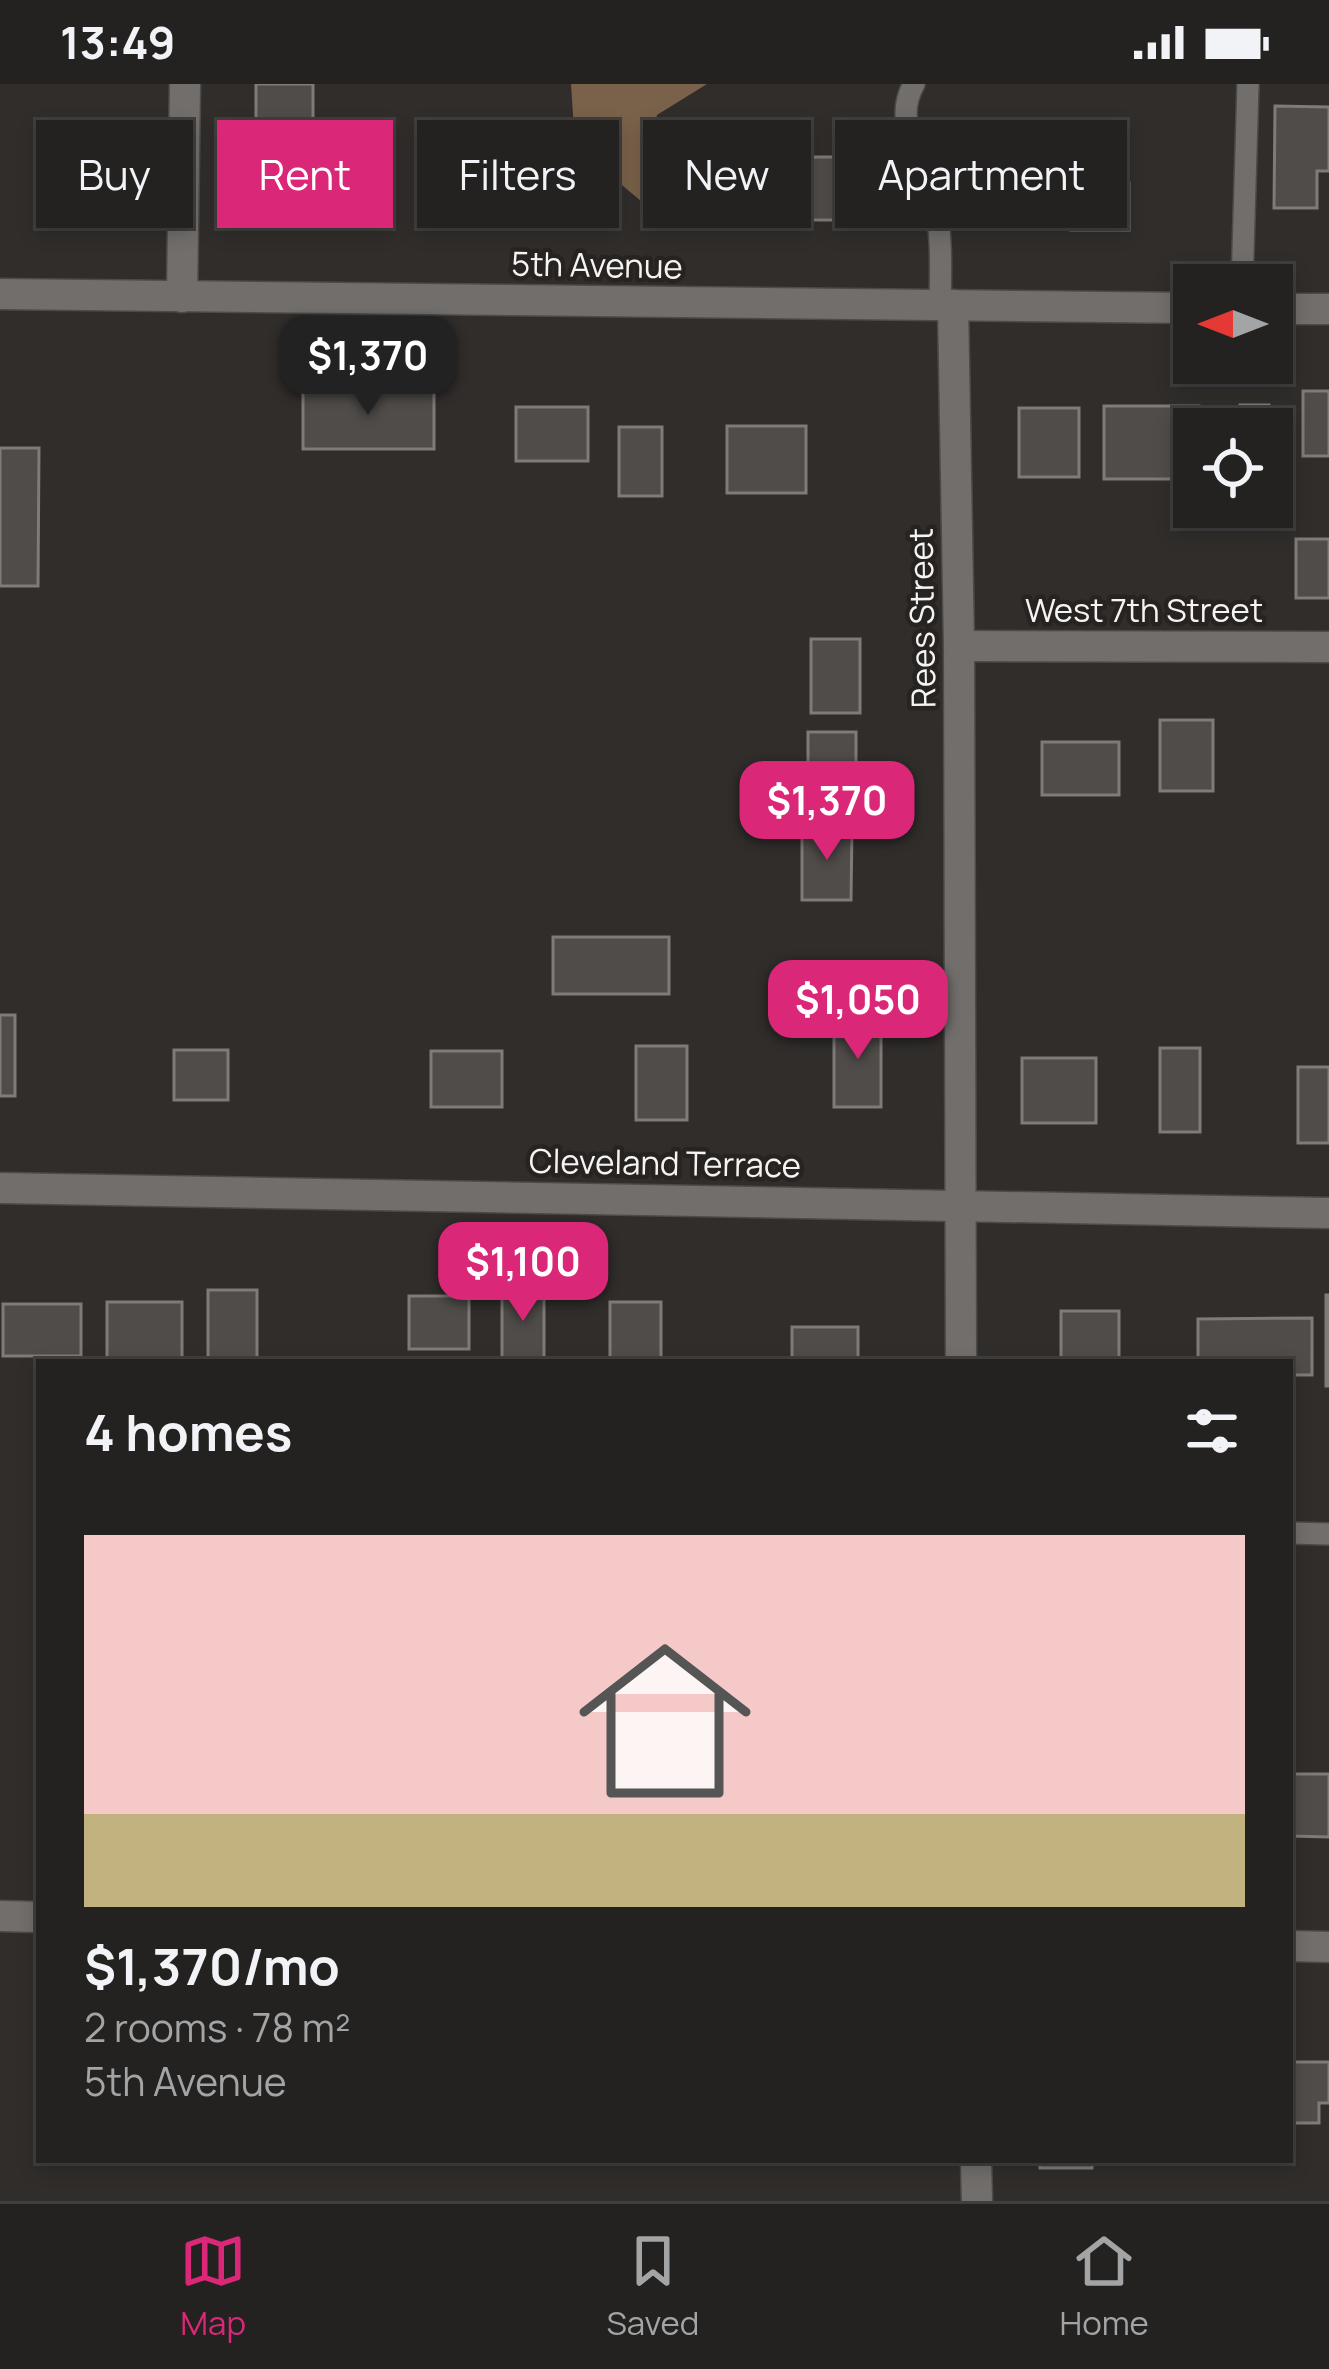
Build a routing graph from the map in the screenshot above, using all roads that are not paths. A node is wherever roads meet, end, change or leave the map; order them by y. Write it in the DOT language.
graph roads {
  1 [pos="185,84"];
  2 [pos="914,84"];
  3 [pos="1248,84"];
  4 [pos="1243,264"];
  5 [pos="0,294"];
  6 [pos="182,297"];
  7 [pos="946,305"];
  8 [pos="1173,308"];
  9 [pos="1293,308"];
  10 [pos="1329,309"];
  11 [pos="959,646"];
  12 [pos="1329,647"];
  13 [pos="0,1188"];
  14 [pos="958,1203"];
  15 [pos="1329,1213"];
  16 [pos="962,1359"];
  17 [pos="1293,1533"];
  18 [pos="1329,1534"];
  19 [pos="0,1916"];
  20 [pos="36,1917"];
  21 [pos="1293,1946"];
  22 [pos="1329,1947"];
  23 [pos="976,2163"];
  24 [pos="977,2201"];
  1 -- 6 [label="street"];
  2 -- 7 [label="lane"];
  3 -- 4 [label="lane"];
  5 -- 6 [label="street, 5th Avenue"];
  6 -- 7 [label="street, 5th Avenue"];
  7 -- 8 [label="street, 5th Avenue"];
  7 -- 11 [label="street, Rees Street"];
  9 -- 10 [label="street"];
  11 -- 12 [label="street, West 7th Street"];
  11 -- 14 [label="street, Rees Street"];
  13 -- 14 [label="street, Cleveland Terrace"];
  14 -- 15 [label="street, Cleveland Terrace"];
  14 -- 16 [label="street, Rees Street"];
  17 -- 18 [label="lane"];
  19 -- 20 [label="street"];
  21 -- 22 [label="street"];
  23 -- 24 [label="street"];
}
